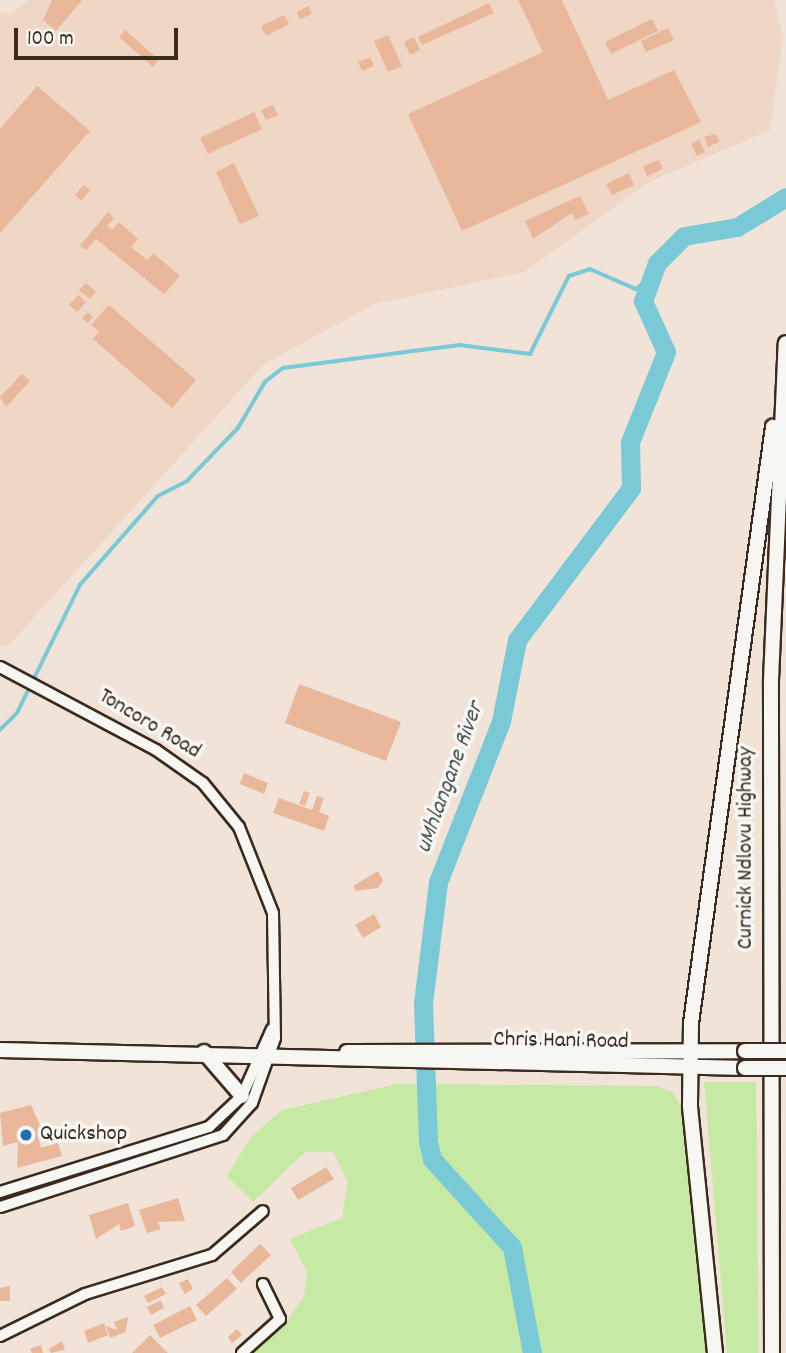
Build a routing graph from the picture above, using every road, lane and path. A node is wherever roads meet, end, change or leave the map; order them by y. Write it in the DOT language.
graph roads {
  1 [pos="786,343"];
  2 [pos="779,397"];
  3 [pos="0,667"];
  4 [pos="689,1050"];
  5 [pos="0,1051"];
  6 [pos="786,1051"];
  7 [pos="204,1052"];
  8 [pos="267,1053"];
  9 [pos="489,1056"];
  10 [pos="690,1067"];
  11 [pos="786,1068"];
  12 [pos="242,1096"];
  13 [pos="0,1192"];
  14 [pos="0,1208"];
  15 [pos="263,1211"];
  16 [pos="263,1284"];
  17 [pos="0,1336"];
  18 [pos="242,1353"];
  19 [pos="715,1353"];
  20 [pos="772,1353"];
  1 -- 2 [label="main road, Curnick Ndlovu Highway"];
  2 -- 4 [label="main road"];
  2 -- 20 [label="main road, Curnick Ndlovu Highway"];
  3 -- 8 [label="street, Toncoro Road"];
  4 -- 6 [label="main road, Chris Hani Road, bridge"];
  4 -- 9 [label="main road, Chris Hani Road"];
  4 -- 10 [label="main road"];
  5 -- 7 [label="main road, Chris Hani Road"];
  7 -- 8 [label="main road, Chris Hani Road"];
  7 -- 12 [label="main road"];
  8 -- 9 [label="main road, Chris Hani Road"];
  8 -- 12 [label="street"];
  8 -- 14 [label="street"];
  9 -- 10 [label="main road, Chris Hani Road"];
  10 -- 11 [label="main road, Chris Hani Road, bridge"];
  10 -- 19 [label="main road"];
  12 -- 13 [label="street"];
  15 -- 17 [label="street"];
  16 -- 18 [label="street"];
}
